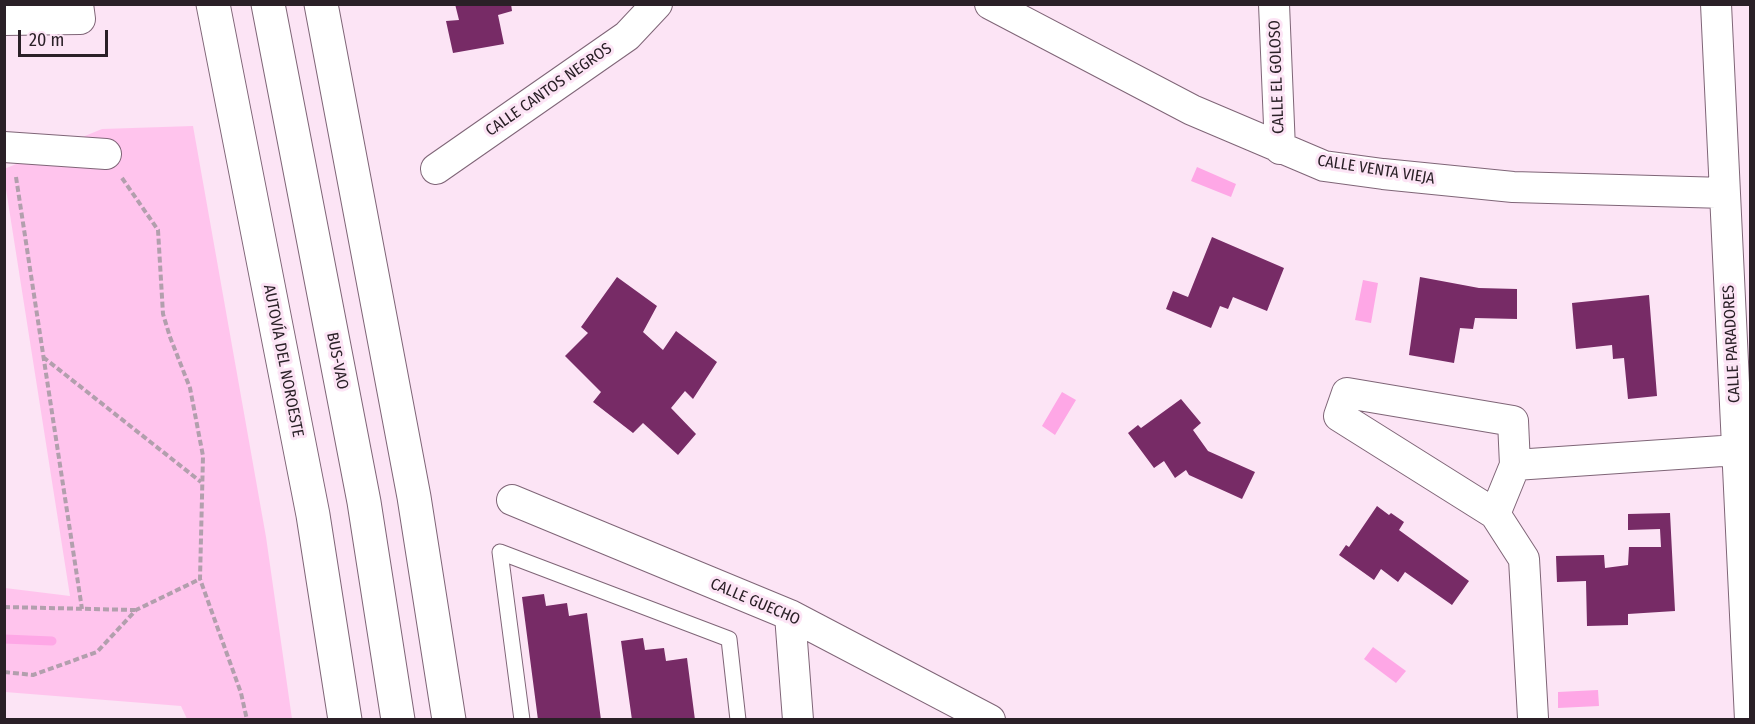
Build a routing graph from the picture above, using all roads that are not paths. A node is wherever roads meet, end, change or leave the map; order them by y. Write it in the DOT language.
graph roads {
  1 [pos="78,4"];
  2 [pos="213,4"];
  3 [pos="268,4"];
  4 [pos="321,4"];
  5 [pos="657,4"];
  6 [pos="990,4"];
  7 [pos="1274,4"];
  8 [pos="1716,4"];
  9 [pos="4,20"];
  10 [pos="8,147"];
  11 [pos="1280,149"];
  12 [pos="106,154"];
  13 [pos="436,170"];
  14 [pos="1725,193"];
  15 [pos="1737,450"];
  16 [pos="1515,465"];
  17 [pos="512,500"];
  18 [pos="1495,514"];
  19 [pos="789,615"];
  20 [pos="1533,718"];
  21 [pos="345,720"];
  22 [pos="398,720"];
  23 [pos="449,720"];
  24 [pos="522,720"];
  25 [pos="738,720"];
  26 [pos="798,720"];
  27 [pos="990,720"];
  28 [pos="1750,720"];
  1 -- 9 [label="street"];
  2 -- 21 [label="highway, AUTOVÍA DEL NOROESTE"];
  3 -- 22 [label="highway, BUS-VAO"];
  4 -- 23 [label="highway"];
  5 -- 13 [label="street, CALLE CANTOS NEGROS"];
  6 -- 11 [label="street, CALLE VENTA VIEJA"];
  7 -- 11 [label="street, CALLE EL GOLOSO"];
  8 -- 14 [label="street, CALLE PARADORES"];
  10 -- 12 [label="street"];
  11 -- 14 [label="street, CALLE VENTA VIEJA"];
  14 -- 15 [label="street, CALLE PARADORES"];
  15 -- 16 [label="street"];
  15 -- 28 [label="street, CALLE PARADORES"];
  16 -- 18 [label="street"];
  16 -- 18 [label="street"];
  17 -- 19 [label="street, CALLE GUECHO"];
  18 -- 20 [label="street"];
  19 -- 26 [label="street"];
  19 -- 27 [label="street, CALLE GUECHO"];
  24 -- 25 [label="lane"];
}
